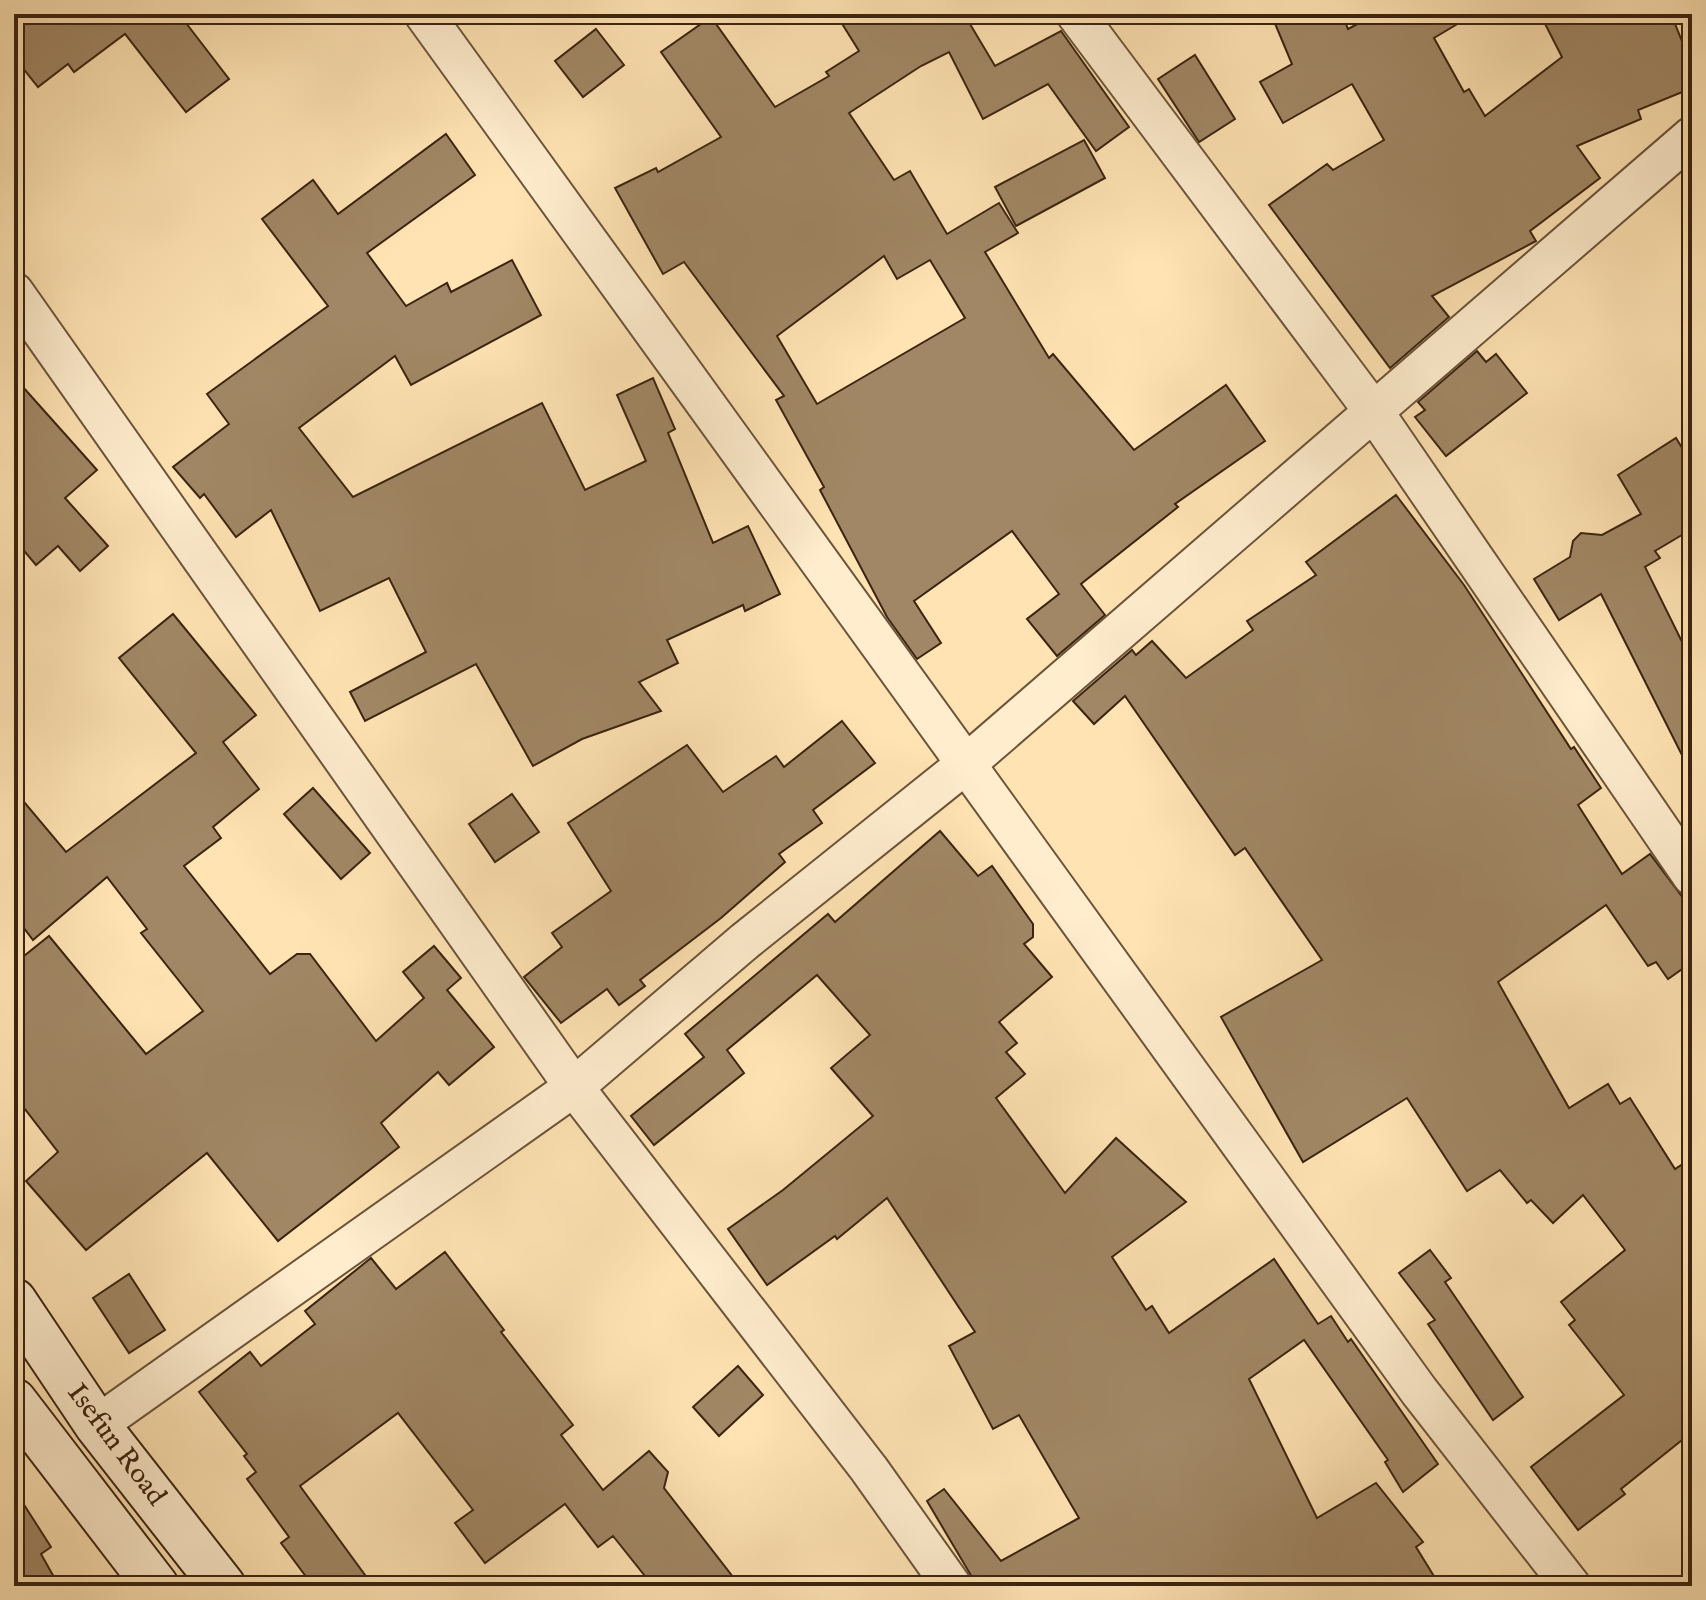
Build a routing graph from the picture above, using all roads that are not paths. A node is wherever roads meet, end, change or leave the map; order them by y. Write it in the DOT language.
graph roads {
  1 [pos="424,14"];
  2 [pos="1076,14"];
  3 [pos="1692,136"];
  4 [pos="14,292"];
  5 [pos="1374,412"];
  6 [pos="966,764"];
  7 [pos="1692,876"];
  8 [pos="574,1087"];
  9 [pos="14,1301"];
  10 [pos="14,1401"];
  11 [pos="97,1425"];
  12 [pos="156,1586"];
  13 [pos="223,1586"];
  14 [pos="952,1586"];
  15 [pos="1571,1586"];
  1 -- 6 [label="street"];
  2 -- 5 [label="street"];
  3 -- 5 [label="street"];
  4 -- 8 [label="street"];
  5 -- 6 [label="street"];
  5 -- 7 [label="street"];
  6 -- 8 [label="street"];
  6 -- 15 [label="street"];
  8 -- 11 [label="street"];
  8 -- 14 [label="street"];
  9 -- 11 [label="street, Isefun Road"];
  10 -- 12 [label="street, Isefun Road"];
  11 -- 13 [label="street, Isefun Road"];
}
